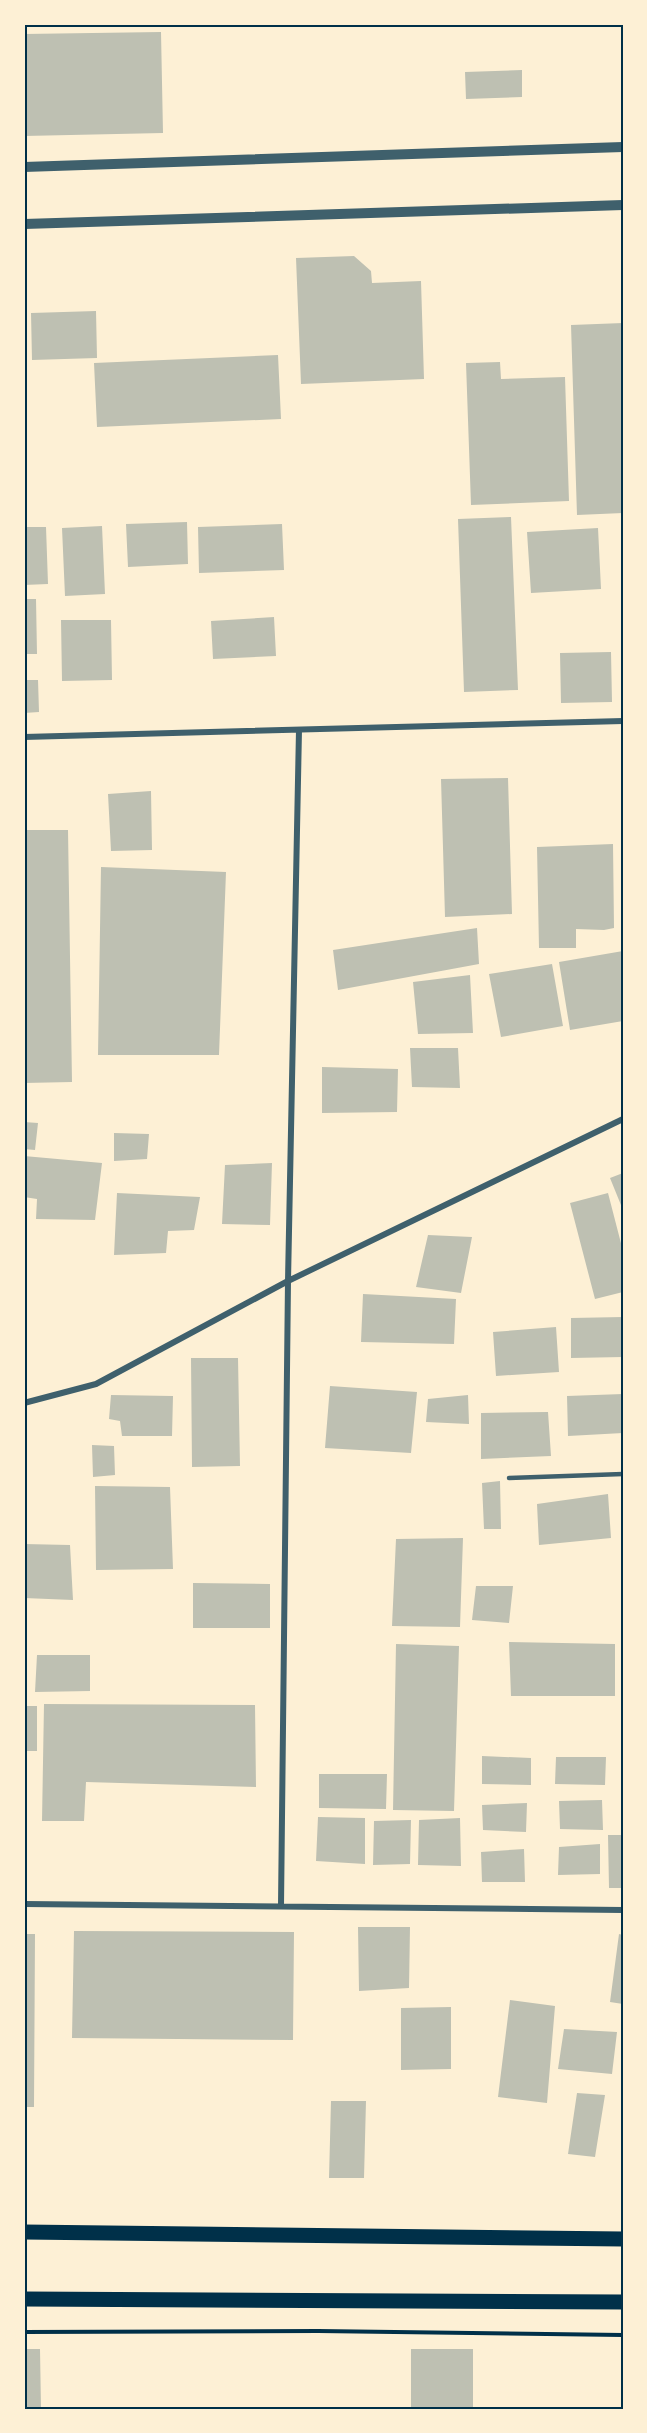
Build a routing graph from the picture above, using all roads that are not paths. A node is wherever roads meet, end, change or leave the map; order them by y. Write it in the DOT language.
graph roads {
  1 [pos="623,147"];
  2 [pos="24,167"];
  3 [pos="623,205"];
  4 [pos="24,224"];
  5 [pos="623,721"];
  6 [pos="299,730"];
  7 [pos="24,737"];
  8 [pos="623,1119"];
  9 [pos="288,1281"];
  10 [pos="24,1403"];
  11 [pos="623,1474"];
  12 [pos="509,1478"];
  13 [pos="24,1904"];
  14 [pos="281,1906"];
  15 [pos="623,1910"];
  16 [pos="24,2232"];
  17 [pos="623,2239"];
  18 [pos="24,2299"];
  19 [pos="623,2302"];
  1 -- 2 [label="street"];
  3 -- 4 [label="street"];
  5 -- 6 [label="street"];
  6 -- 7 [label="street"];
  6 -- 9 [label="street"];
  8 -- 9 [label="street"];
  9 -- 10 [label="street"];
  9 -- 14 [label="street"];
  11 -- 12 [label="lane"];
  13 -- 14 [label="street"];
  14 -- 15 [label="street"];
  16 -- 17 [label="main road"];
  18 -- 19 [label="main road"];
}
